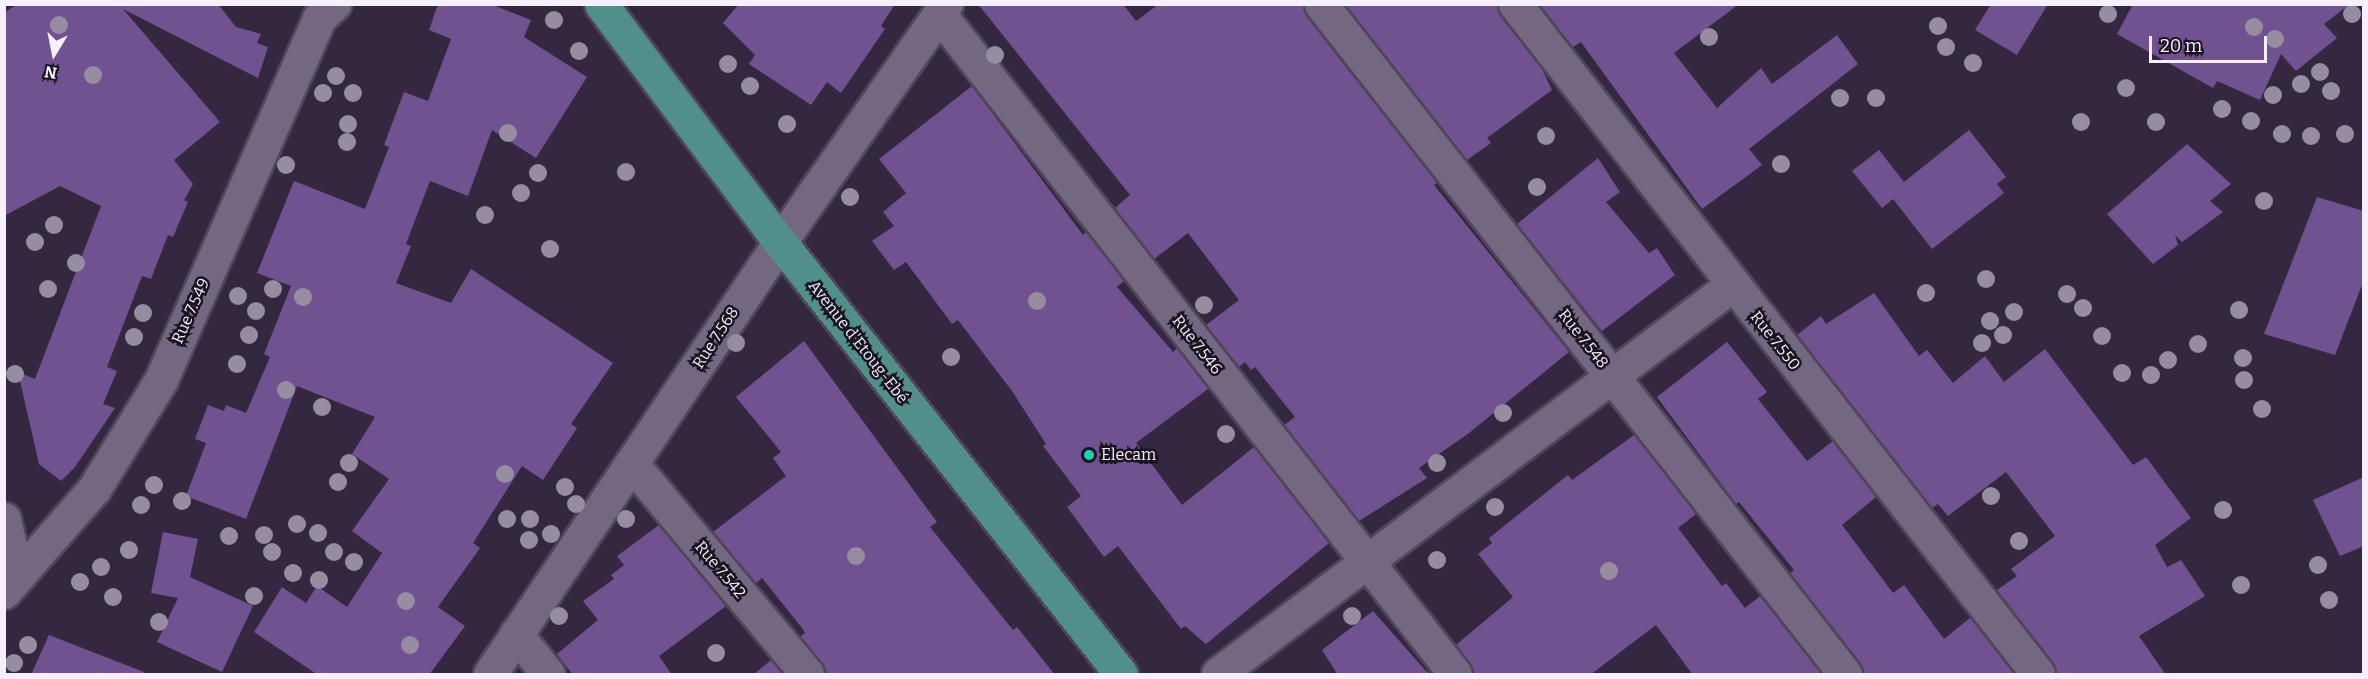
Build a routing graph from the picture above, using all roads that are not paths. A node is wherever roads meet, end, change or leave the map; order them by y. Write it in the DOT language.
graph roads {
  1 [pos="601,4"];
  2 [pos="1321,4"];
  3 [pos="1515,4"];
  4 [pos="320,9"];
  5 [pos="943,10"];
  6 [pos="780,242"];
  7 [pos="1732,285"];
  8 [pos="1612,376"];
  9 [pos="633,465"];
  10 [pos="4,519"];
  11 [pos="1368,563"];
  12 [pos="11,584"];
  13 [pos="516,634"];
  14 [pos="490,675"];
  15 [pos="548,675"];
  16 [pos="807,675"];
  17 [pos="1121,675"];
  18 [pos="1218,675"];
  19 [pos="1455,675"];
  20 [pos="1845,675"];
  21 [pos="2038,675"];
  1 -- 6 [label="main road, Avenue d'Etoug-Ebé"];
  2 -- 8 [label="street, Rue 7.548"];
  3 -- 7 [label="street, Rue 7.550"];
  4 -- 12 [label="street, Rue 7.549"];
  5 -- 6 [label="street, Rue 7.568"];
  5 -- 11 [label="street, Rue 7.546"];
  6 -- 9 [label="street, Rue 7.568"];
  6 -- 17 [label="main road, Avenue d'Etoug-Ebé"];
  7 -- 8 [label="street"];
  7 -- 21 [label="street, Rue 7.550"];
  8 -- 11 [label="street"];
  8 -- 20 [label="street, Rue 7.548"];
  9 -- 13 [label="street, Rue 7.568"];
  9 -- 16 [label="street, Rue 7.542"];
  10 -- 12 [label="street"];
  11 -- 18 [label="street"];
  11 -- 19 [label="street, Rue 7.546"];
  13 -- 14 [label="street, Rue 7.568"];
  13 -- 15 [label="street"];
}
